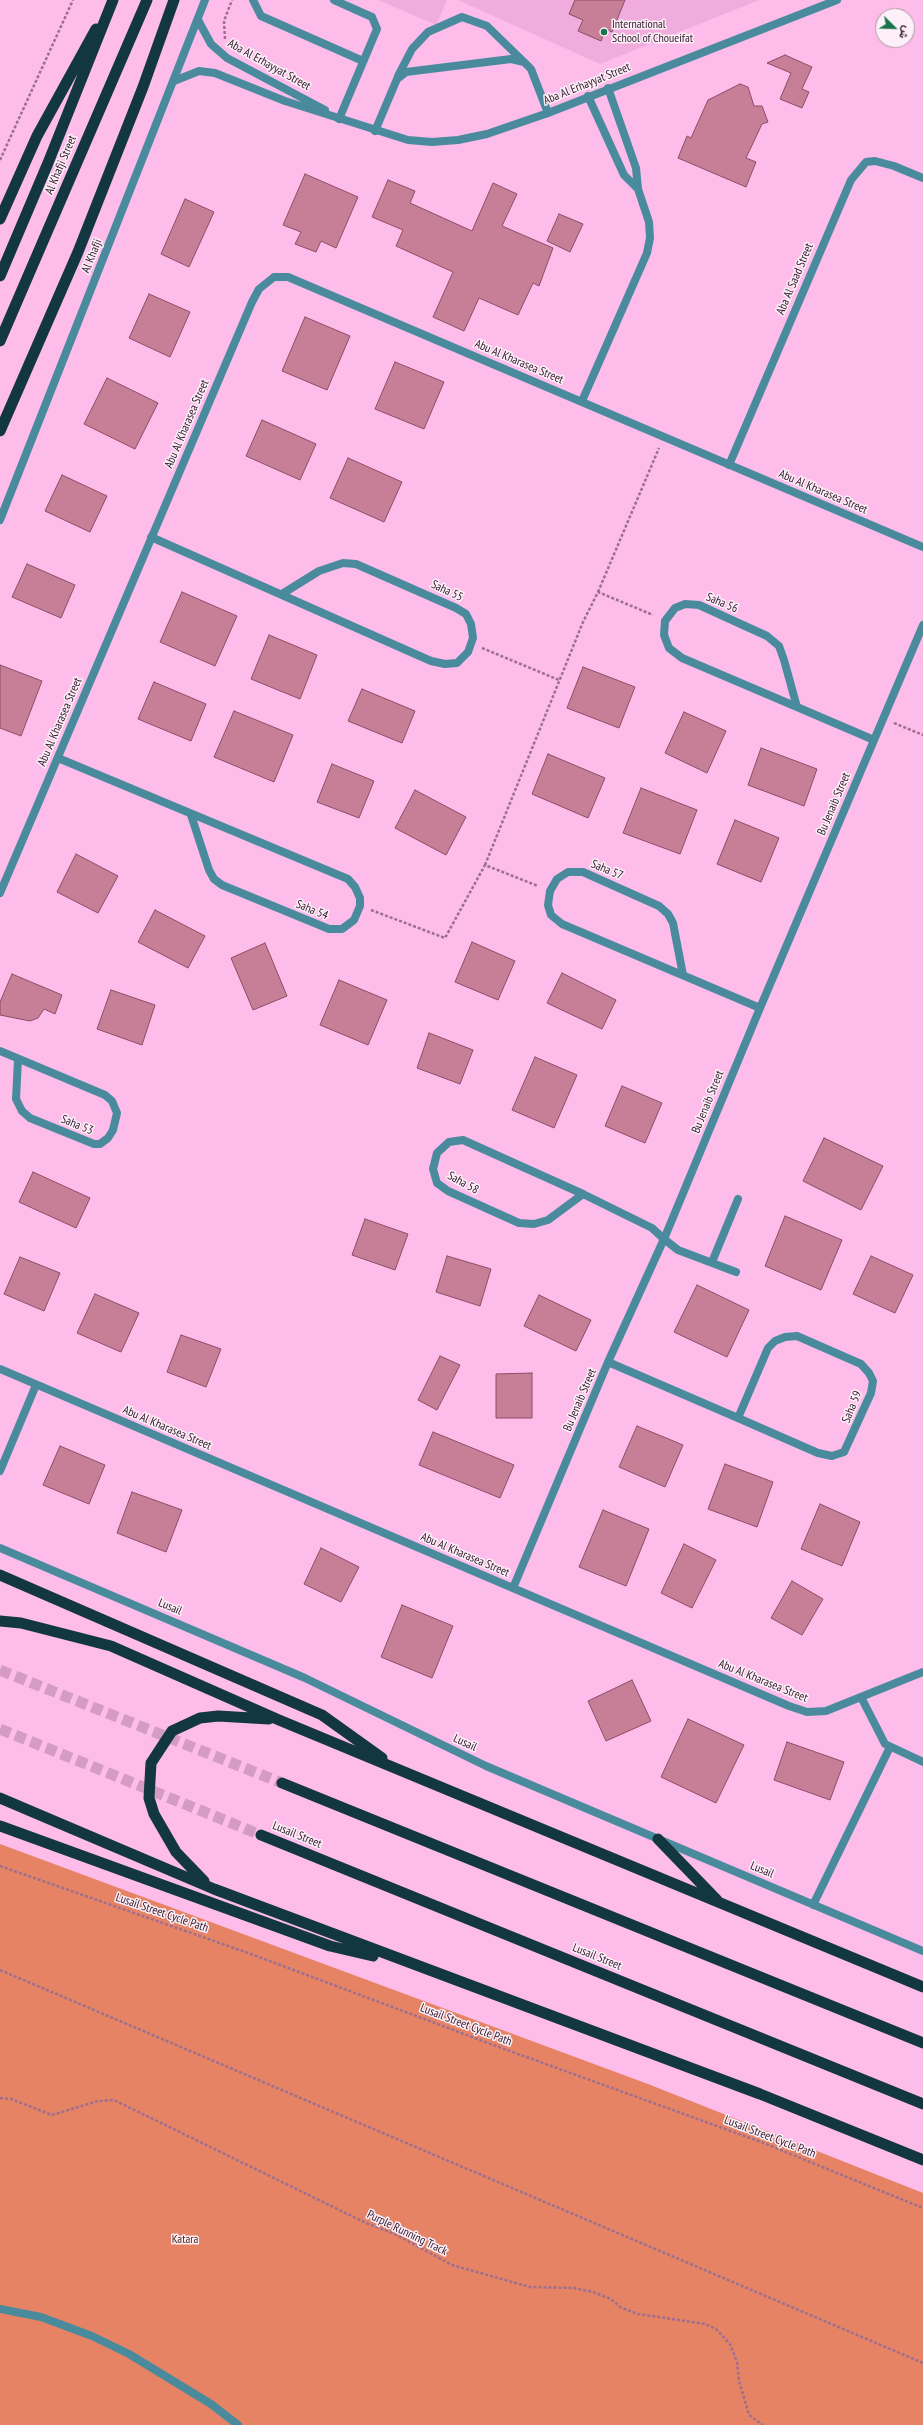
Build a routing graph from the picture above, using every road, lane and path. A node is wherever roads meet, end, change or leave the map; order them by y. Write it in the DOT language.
graph roads {
  1 [pos="73,0"];
  2 [pos="112,0"];
  3 [pos="146,0"];
  4 [pos="174,0"];
  5 [pos="205,0"];
  6 [pos="232,0"];
  7 [pos="253,0"];
  8 [pos="334,0"];
  9 [pos="837,0"];
  10 [pos="198,20"];
  11 [pos="218,50"];
  12 [pos="363,61"];
  13 [pos="524,62"];
  14 [pos="397,79"];
  15 [pos="174,82"];
  16 [pos="608,88"];
  17 [pos="588,96"];
  18 [pos="548,113"];
  19 [pos="339,119"];
  20 [pos="375,131"];
  21 [pos="0,160"];
  22 [pos="923,178"];
  23 [pos="638,189"];
  24 [pos="0,219"];
  25 [pos="0,276"];
  26 [pos="0,341"];
  27 [pos="582,401"];
  28 [pos="0,431"];
  29 [pos="664,437"];
  30 [pos="729,465"];
  31 [pos="0,520"];
  32 [pos="152,537"];
  33 [pos="923,547"];
  34 [pos="598,592"];
  35 [pos="282,594"];
  36 [pos="665,621"];
  37 [pos="923,625"];
  38 [pos="471,643"];
  39 [pos="560,680"];
  40 [pos="797,708"];
  41 [pos="883,718"];
  42 [pos="923,735"];
  43 [pos="874,740"];
  44 [pos="58,758"];
  45 [pos="190,815"];
  46 [pos="485,865"];
  47 [pos="550,891"];
  48 [pos="0,893"];
  49 [pos="360,906"];
  50 [pos="683,975"];
  51 [pos="760,1008"];
  52 [pos="0,1051"];
  53 [pos="18,1059"];
  54 [pos="583,1194"];
  55 [pos="738,1199"];
  56 [pos="664,1239"];
  57 [pos="712,1262"];
  58 [pos="736,1272"];
  59 [pos="608,1362"];
  60 [pos="0,1369"];
  61 [pos="36,1385"];
  62 [pos="738,1418"];
  63 [pos="0,1471"];
  64 [pos="0,1548"];
  65 [pos="0,1575"];
  66 [pos="513,1588"];
  67 [pos="0,1621"];
  68 [pos="923,1672"];
  69 [pos="861,1697"];
  70 [pos="279,1720"];
  71 [pos="890,1747"];
  72 [pos="923,1762"];
  73 [pos="398,1770"];
  74 [pos="282,1783"];
  75 [pos="0,1798"];
  76 [pos="0,1826"];
  77 [pos="261,1835"];
  78 [pos="658,1839"];
  79 [pos="0,1866"];
  80 [pos="214,1889"];
  81 [pos="720,1903"];
  82 [pos="813,1905"];
  83 [pos="923,1951"];
  84 [pos="408,1964"];
  85 [pos="0,1970"];
  86 [pos="923,1987"];
  87 [pos="923,2043"];
  88 [pos="0,2098"];
  89 [pos="923,2104"];
  90 [pos="923,2160"];
  91 [pos="923,2208"];
  92 [pos="0,2309"];
  93 [pos="923,2363"];
  94 [pos="238,2425"];
  95 [pos="763,2425"];
  1 -- 21 [label="path"];
  2 -- 24 [label="highway"];
  2 -- 25 [label="highway, Al Khafji Street"];
  3 -- 26 [label="highway, Al Khafji Street"];
  4 -- 28 [label="highway"];
  5 -- 10 [label="street, Al Khafji"];
  6 -- 11 [label="path"];
  7 -- 12 [label="street"];
  8 -- 12 [label="street"];
  9 -- 16 [label="street, Aba Al Erhayyat Street"];
  10 -- 11 [label="street, Aba Al Erhayyat Street"];
  10 -- 15 [label="street, Al Khafji"];
  11 -- 19 [label="street, Aba Al Erhayyat Street"];
  12 -- 19 [label="street"];
  13 -- 14 [label="street"];
  13 -- 14 [label="street"];
  13 -- 18 [label="street"];
  14 -- 20 [label="street"];
  15 -- 19 [label="street, Aba Al Erhayyat Street"];
  15 -- 31 [label="street, Al Khafji"];
  16 -- 17 [label="street, Aba Al Erhayyat Street"];
  16 -- 23 [label="street"];
  17 -- 18 [label="street, Aba Al Erhayyat Street"];
  17 -- 23 [label="street"];
  18 -- 20 [label="street, Aba Al Erhayyat Street"];
  19 -- 20 [label="street, Aba Al Erhayyat Street"];
  22 -- 30 [label="street, Aba Al Saad Street"];
  23 -- 27 [label="street"];
  27 -- 29 [label="street, Abu Al Kharasea Street"];
  27 -- 32 [label="street, Abu Al Kharasea Street"];
  29 -- 30 [label="street, Abu Al Kharasea Street"];
  29 -- 34 [label="path"];
  30 -- 33 [label="street, Abu Al Kharasea Street"];
  32 -- 35 [label="street"];
  32 -- 44 [label="street, Abu Al Kharasea Street"];
  34 -- 36 [label="path"];
  34 -- 39 [label="path"];
  35 -- 38 [label="street"];
  35 -- 38 [label="street, Saha 55"];
  36 -- 40 [label="street"];
  36 -- 40 [label="street, Saha 56"];
  37 -- 41 [label="street, Bu Jenaib Street"];
  38 -- 39 [label="path"];
  39 -- 46 [label="path"];
  40 -- 43 [label="street"];
  41 -- 42 [label="path"];
  41 -- 43 [label="street, Bu Jenaib Street"];
  43 -- 51 [label="street, Bu Jenaib Street"];
  44 -- 45 [label="street"];
  44 -- 48 [label="street, Abu Al Kharasea Street"];
  45 -- 49 [label="street"];
  45 -- 49 [label="street, Saha 54"];
  46 -- 47 [label="path"];
  46 -- 49 [label="path"];
  47 -- 50 [label="street"];
  47 -- 50 [label="street, Saha 57"];
  50 -- 51 [label="street"];
  51 -- 56 [label="street, Bu Jenaib Street"];
  52 -- 53 [label="street, Saha 53"];
  53 -- 53 [label="street, Saha 53"];
  54 -- 54 [label="street, Saha 58"];
  54 -- 56 [label="street, Saha 58"];
  55 -- 57 [label="street"];
  56 -- 57 [label="street, Saha 58"];
  56 -- 59 [label="street, Bu Jenaib Street"];
  57 -- 58 [label="street, Saha 58"];
  59 -- 62 [label="street, Saha 59"];
  59 -- 66 [label="street, Bu Jenaib Street"];
  60 -- 61 [label="street, Abu Al Kharasea Street"];
  61 -- 63 [label="street"];
  61 -- 66 [label="street, Abu Al Kharasea Street"];
  62 -- 62 [label="street, Saha 59"];
  64 -- 78 [label="street, Lusail"];
  65 -- 73 [label="highway"];
  66 -- 69 [label="street, Abu Al Kharasea Street"];
  67 -- 70 [label="highway"];
  68 -- 69 [label="street, Abu Al Kharasea Street"];
  69 -- 71 [label="street"];
  70 -- 73 [label="highway"];
  70 -- 80 [label="highway"];
  71 -- 72 [label="street"];
  71 -- 82 [label="street"];
  73 -- 81 [label="highway"];
  74 -- 87 [label="highway"];
  75 -- 80 [label="highway"];
  76 -- 84 [label="highway"];
  77 -- 89 [label="highway, Lusail Street"];
  78 -- 81 [label="highway"];
  78 -- 82 [label="street, Lusail"];
  79 -- 91 [label="path, Lusail Street Cycle Path"];
  80 -- 84 [label="highway"];
  81 -- 86 [label="highway"];
  82 -- 83 [label="street, Lusail"];
  84 -- 90 [label="highway"];
  85 -- 93 [label="path"];
  88 -- 95 [label="path, Purple Running Track"];
  92 -- 94 [label="street"];
}
